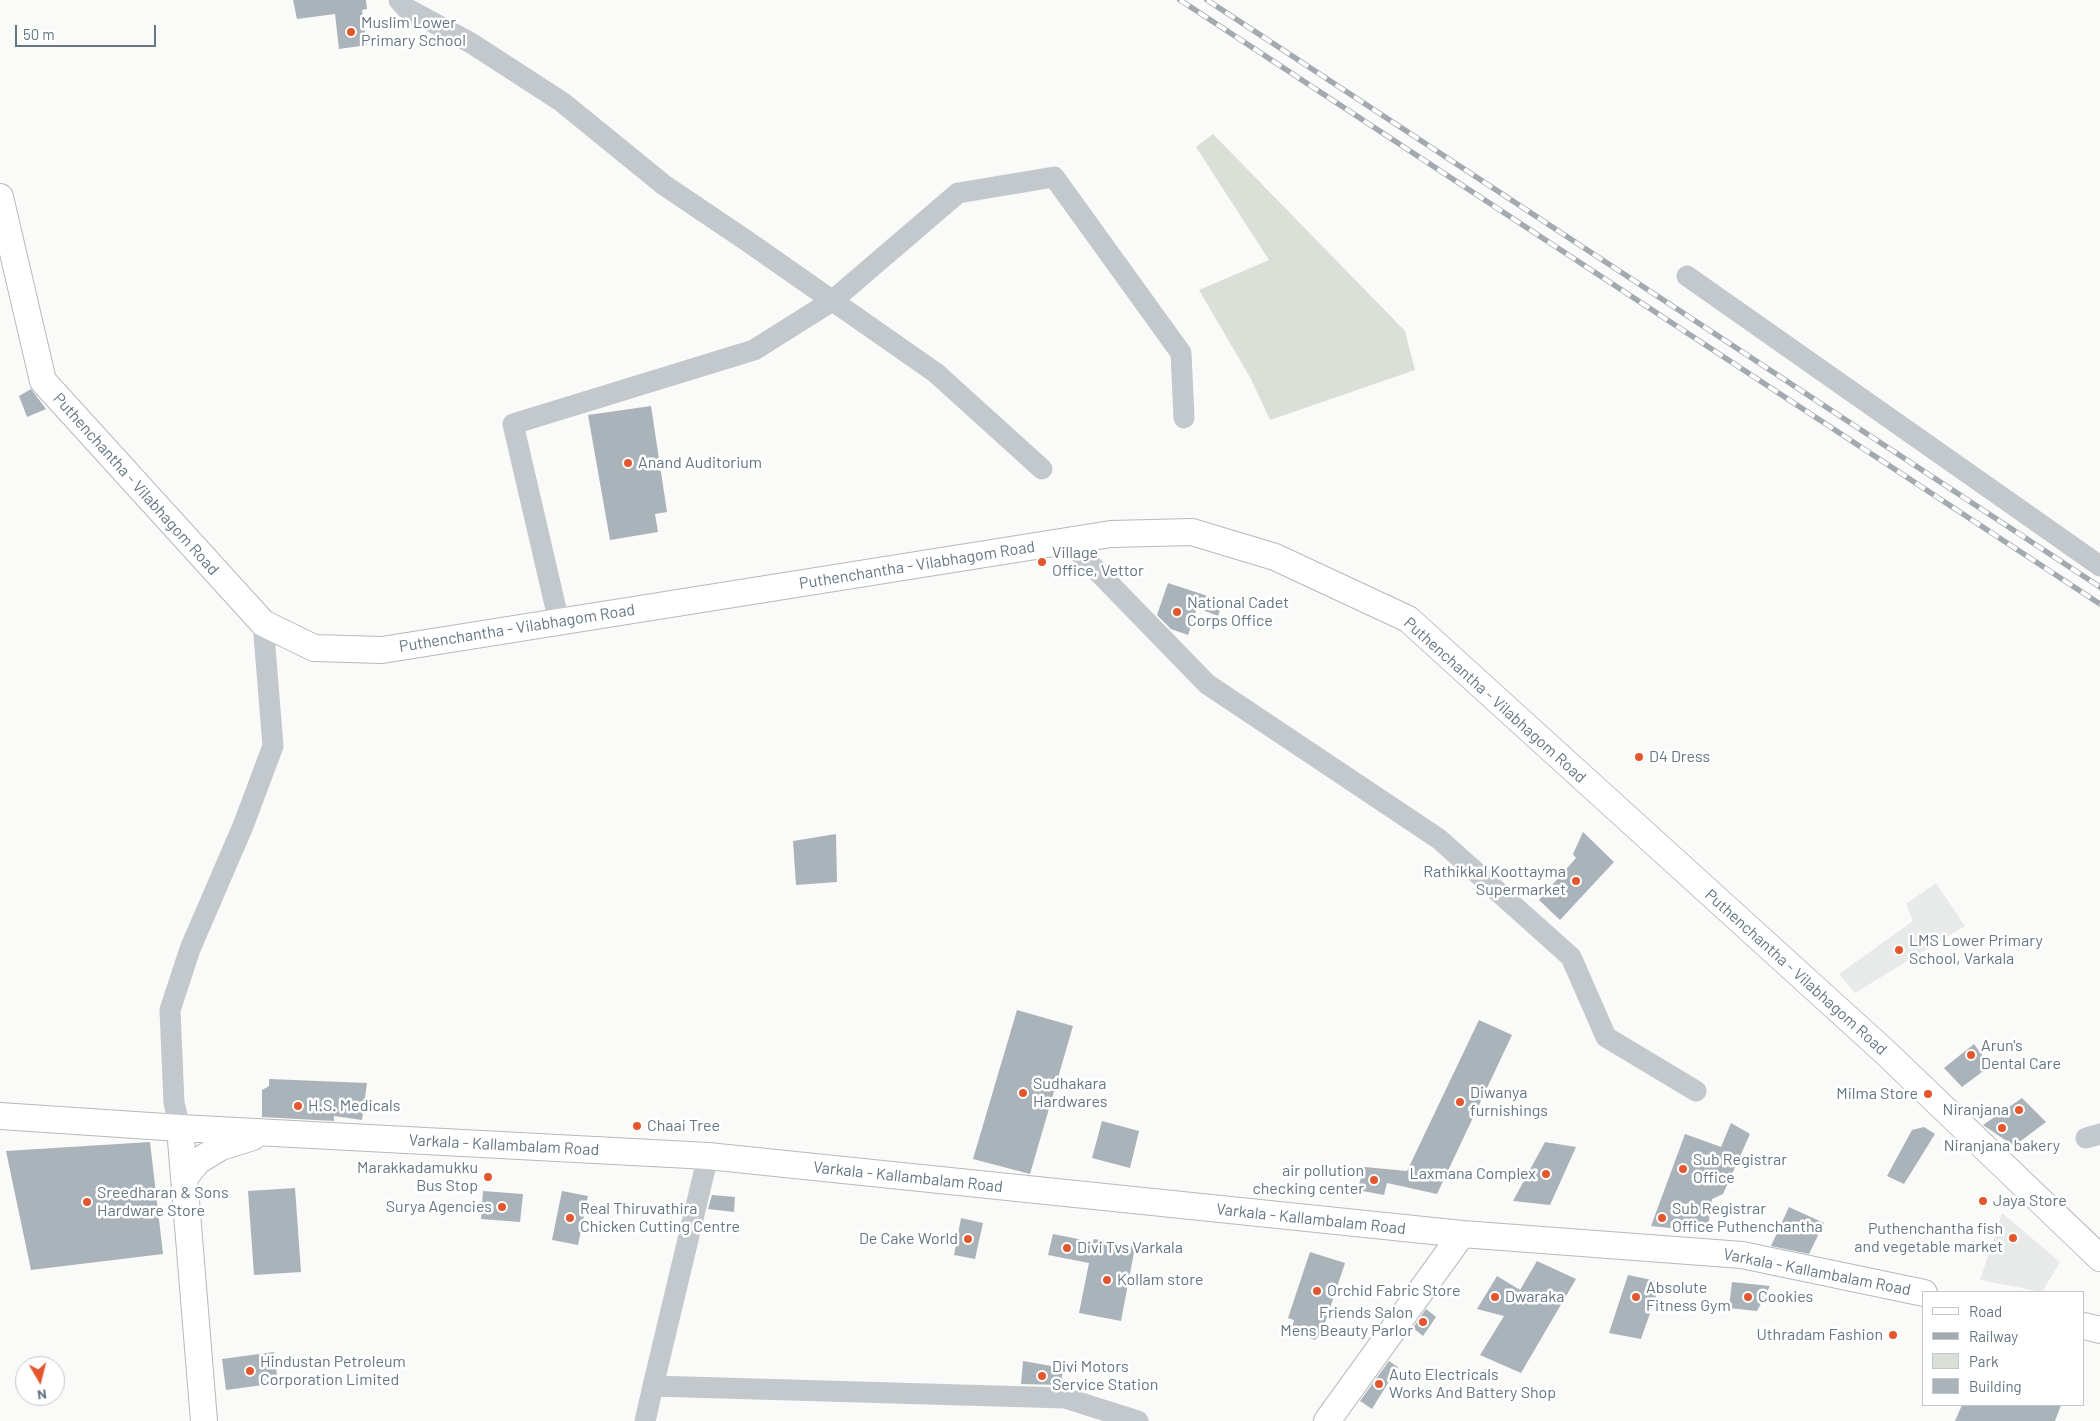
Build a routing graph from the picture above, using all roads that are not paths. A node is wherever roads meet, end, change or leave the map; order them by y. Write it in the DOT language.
graph roads {
  1 [pos="399,0"];
  2 [pos="0,196"];
  3 [pos="1687,276"];
  4 [pos="832,301"];
  5 [pos="1184,418"];
  6 [pos="1042,469"];
  7 [pos="1068,541"];
  8 [pos="2100,566"];
  9 [pos="559,622"];
  10 [pos="263,623"];
  11 [pos="1696,1091"];
  12 [pos="0,1116"];
  13 [pos="180,1128"];
  14 [pos="265,1132"];
  15 [pos="708,1156"];
  16 [pos="184,1178"];
  17 [pos="1462,1234"];
  18 [pos="2100,1258"];
  19 [pos="1922,1293"];
  20 [pos="2085,1326"];
  21 [pos="2100,1330"];
  22 [pos="653,1386"];
  23 [pos="204,1421"];
  24 [pos="644,1421"];
  25 [pos="1138,1421"];
  26 [pos="1327,1421"];
  1 -- 4 [label="street"];
  2 -- 10 [label="main road, Puthenchantha - Vilabhagom Road"];
  3 -- 8 [label="street"];
  4 -- 5 [label="street"];
  4 -- 6 [label="street"];
  4 -- 9 [label="street"];
  7 -- 9 [label="main road, Puthenchantha - Vilabhagom Road"];
  7 -- 11 [label="street"];
  7 -- 18 [label="main road, Puthenchantha - Vilabhagom Road"];
  9 -- 10 [label="main road, Puthenchantha - Vilabhagom Road"];
  10 -- 13 [label="street"];
  12 -- 13 [label="main road, Varkala - Kallambalam Road"];
  13 -- 14 [label="main road, Varkala - Kallambalam Road"];
  13 -- 16 [label="main road"];
  14 -- 15 [label="main road, Varkala - Kallambalam Road"];
  14 -- 16 [label="main road"];
  15 -- 17 [label="main road, Varkala - Kallambalam Road"];
  15 -- 22 [label="street"];
  16 -- 23 [label="main road"];
  17 -- 19 [label="main road, Varkala - Kallambalam Road"];
  17 -- 26 [label="main road"];
  20 -- 21 [label="main road"];
  22 -- 24 [label="street"];
  22 -- 25 [label="street"];
}
